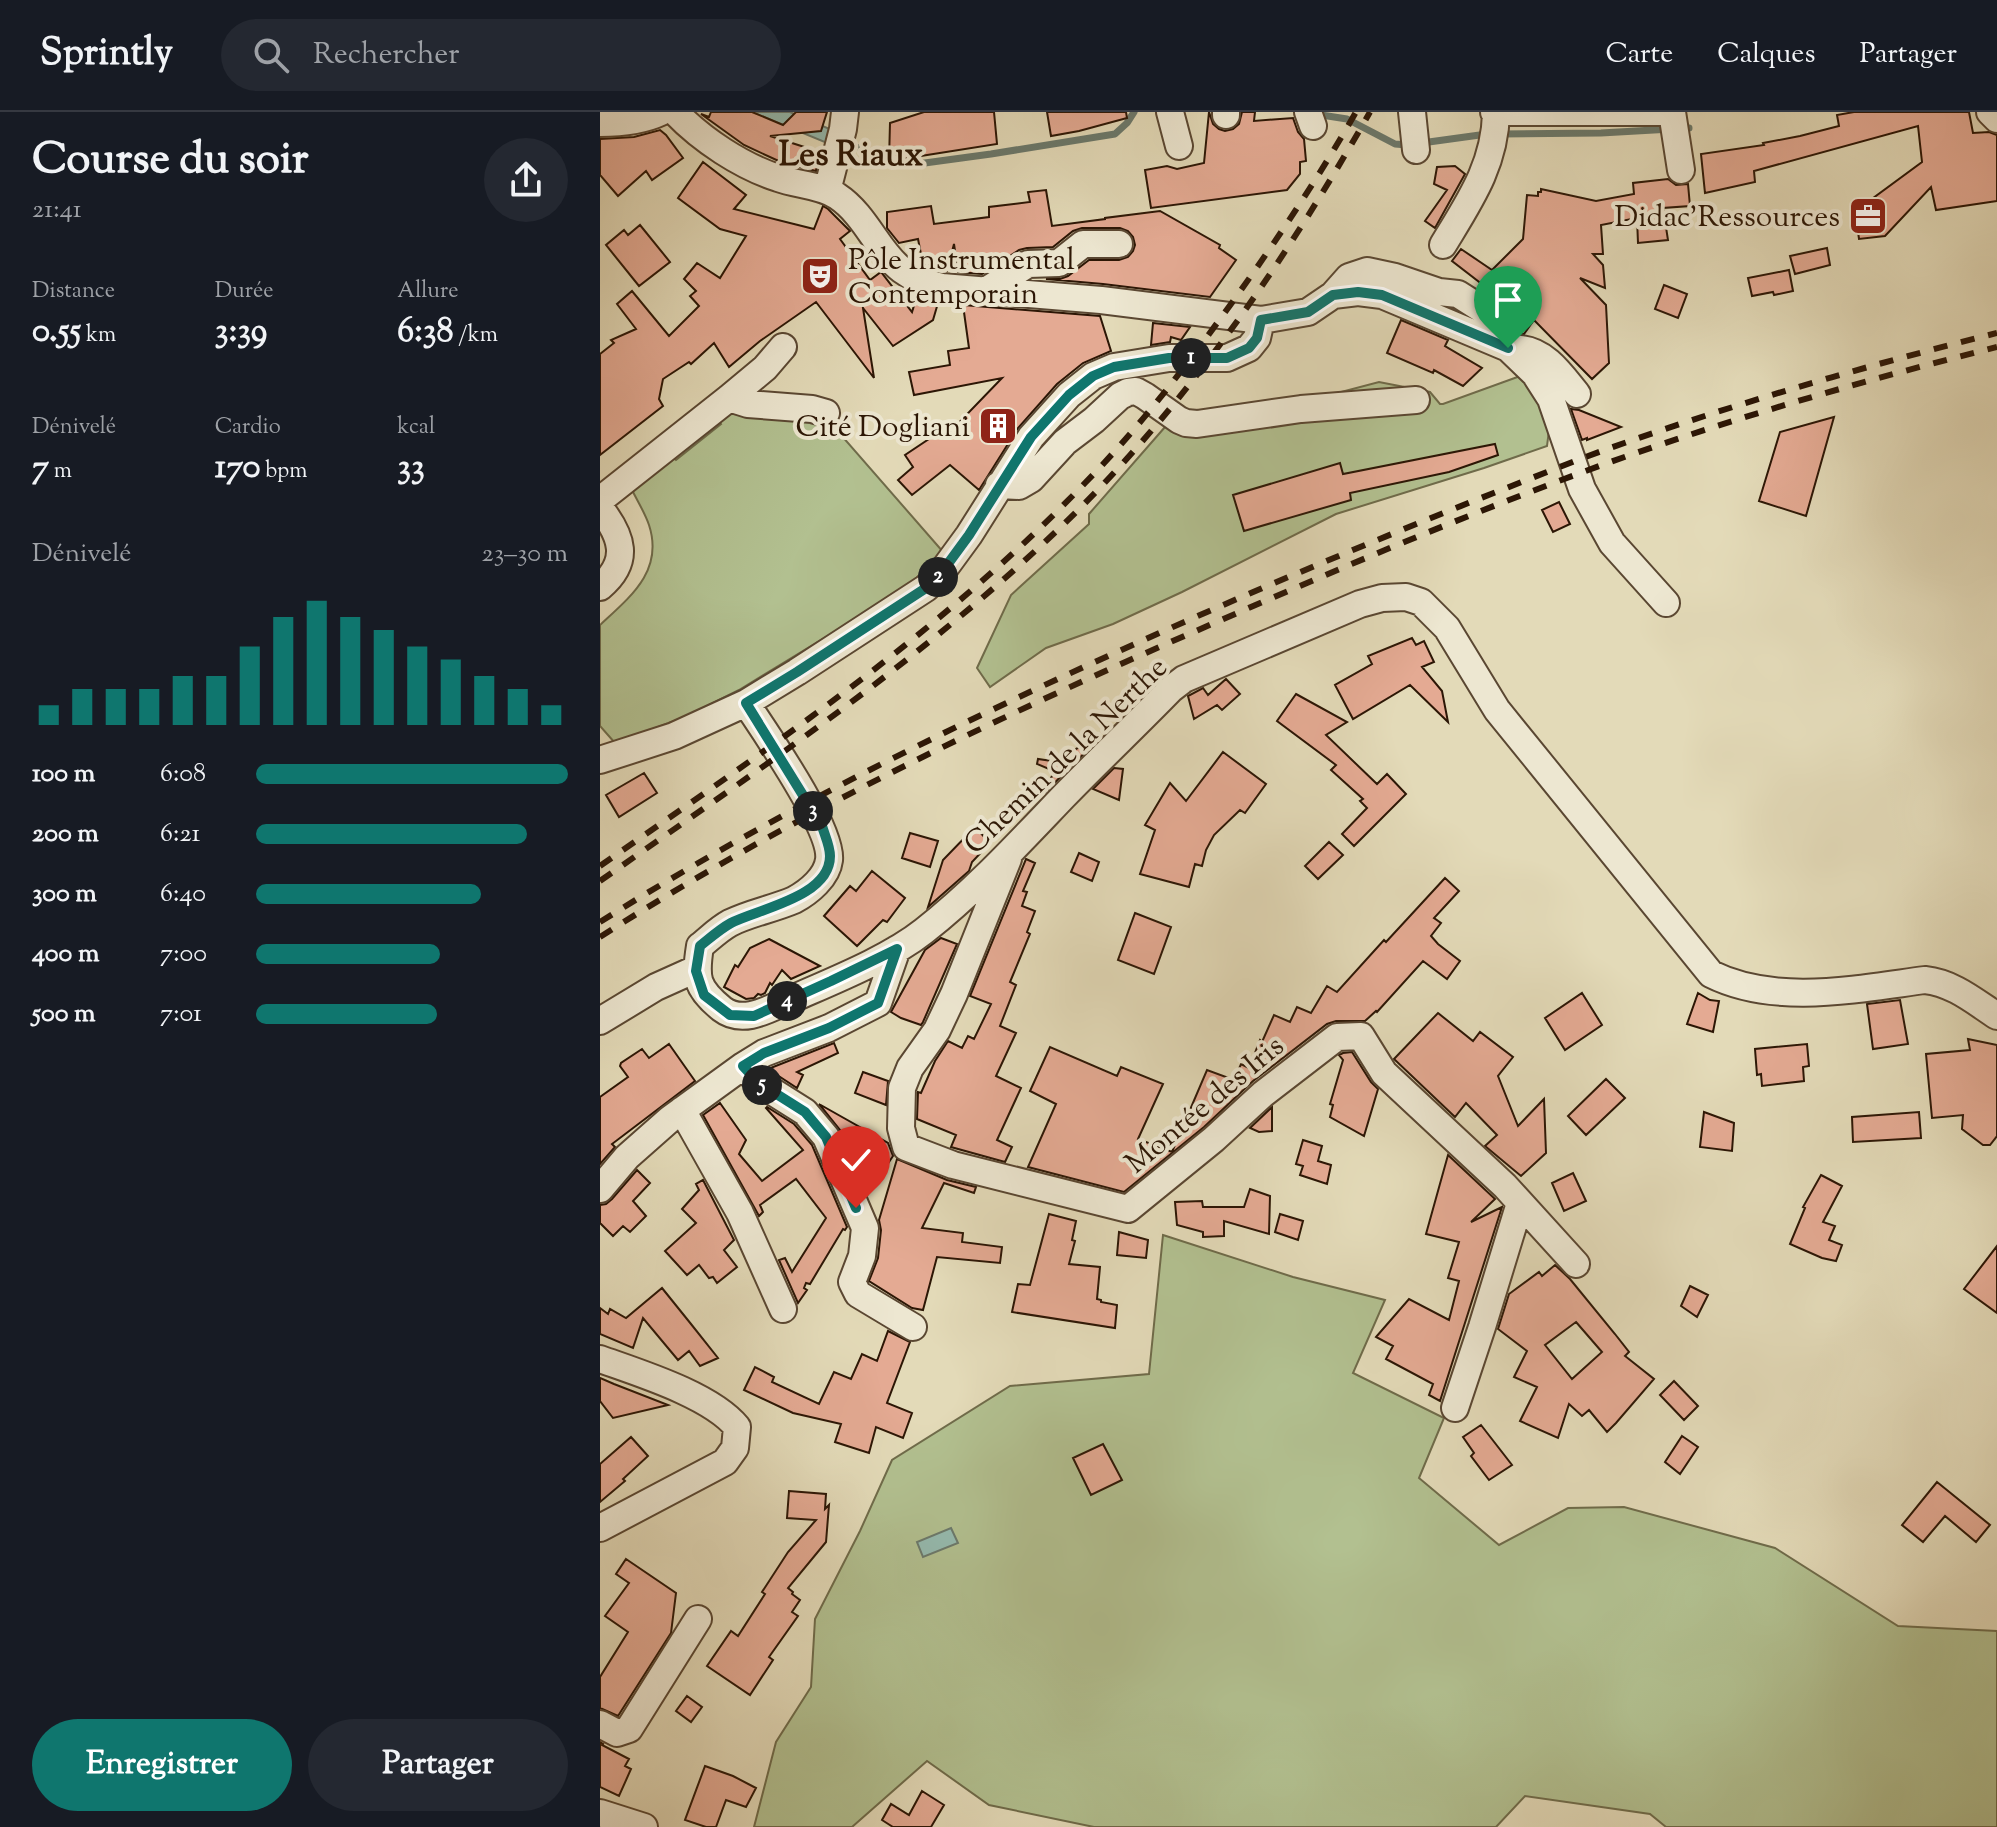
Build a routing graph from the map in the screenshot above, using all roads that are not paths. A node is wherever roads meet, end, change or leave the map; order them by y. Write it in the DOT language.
graph roads {
  1 [pos="661,112"];
  2 [pos="675,112"];
  3 [pos="1170,112"];
  4 [pos="1990,112"];
  5 [pos="1997,119"];
  6 [pos="1671,120"];
  7 [pos="600,123"];
  8 [pos="1495,123"];
  9 [pos="842,130"];
  10 [pos="1179,146"];
  11 [pos="1681,170"];
  12 [pos="827,191"];
  13 [pos="1119,244"];
  14 [pos="1443,245"];
  15 [pos="987,290"];
  16 [pos="1333,295"];
  17 [pos="1261,320"];
  18 [pos="1499,320"];
  19 [pos="783,347"];
  20 [pos="1508,348"];
  21 [pos="1577,394"];
  22 [pos="729,398"];
  23 [pos="1416,400"];
  24 [pos="826,413"];
  25 [pos="999,485"];
  26 [pos="600,500"];
  27 [pos="600,508"];
  28 [pos="600,587"];
  29 [pos="1666,603"];
  30 [pos="746,703"];
  31 [pos="600,760"];
  32 [pos="1011,852"];
  33 [pos="897,949"];
  34 [pos="696,969"];
  35 [pos="1997,1016"];
  36 [pos="600,1021"];
  37 [pos="743,1066"];
  38 [pos="682,1110"];
  39 [pos="600,1189"];
  40 [pos="1520,1203"];
  41 [pos="1576,1264"];
  42 [pos="783,1309"];
  43 [pos="913,1327"];
  44 [pos="600,1359"];
  45 [pos="1455,1408"];
  46 [pos="600,1528"];
  47 [pos="698,1619"];
  48 [pos="600,1724"];
  49 [pos="600,1813"];
  50 [pos="644,1827"];
  1 -- 7 [label="street"];
  2 -- 12 [label="street"];
  3 -- 10 [label="street"];
  4 -- 5 [label="street"];
  6 -- 8 [label="street"];
  6 -- 11 [label="street"];
  8 -- 14 [label="street"];
  9 -- 12 [label="street"];
  12 -- 15 [label="street"];
  13 -- 15 [label="street"];
  15 -- 17 [label="street"];
  16 -- 17 [label="street"];
  16 -- 18 [label="street"];
  16 -- 20 [label="street"];
  17 -- 25 [label="street"];
  19 -- 22 [label="street"];
  20 -- 21 [label="street"];
  20 -- 29 [label="street"];
  22 -- 24 [label="street"];
  22 -- 26 [label="street"];
  23 -- 25 [label="street"];
  25 -- 30 [label="street"];
  27 -- 28 [label="street"];
  30 -- 31 [label="street"];
  30 -- 34 [label="street"];
  32 -- 33 [label="street, Chemin de la Nerthe"];
  32 -- 35 [label="street, Chemin de la Nerthe"];
  32 -- 40 [label="street, Montée des Iris"];
  33 -- 34 [label="street, Chemin de la Nerthe"];
  33 -- 37 [label="street"];
  34 -- 36 [label="street"];
  37 -- 38 [label="street"];
  37 -- 43 [label="street"];
  38 -- 39 [label="street"];
  38 -- 42 [label="street"];
  40 -- 41 [label="street, Montée des Iris"];
  40 -- 45 [label="street"];
  44 -- 46 [label="street"];
  47 -- 48 [label="street"];
  49 -- 50 [label="street"];
}
